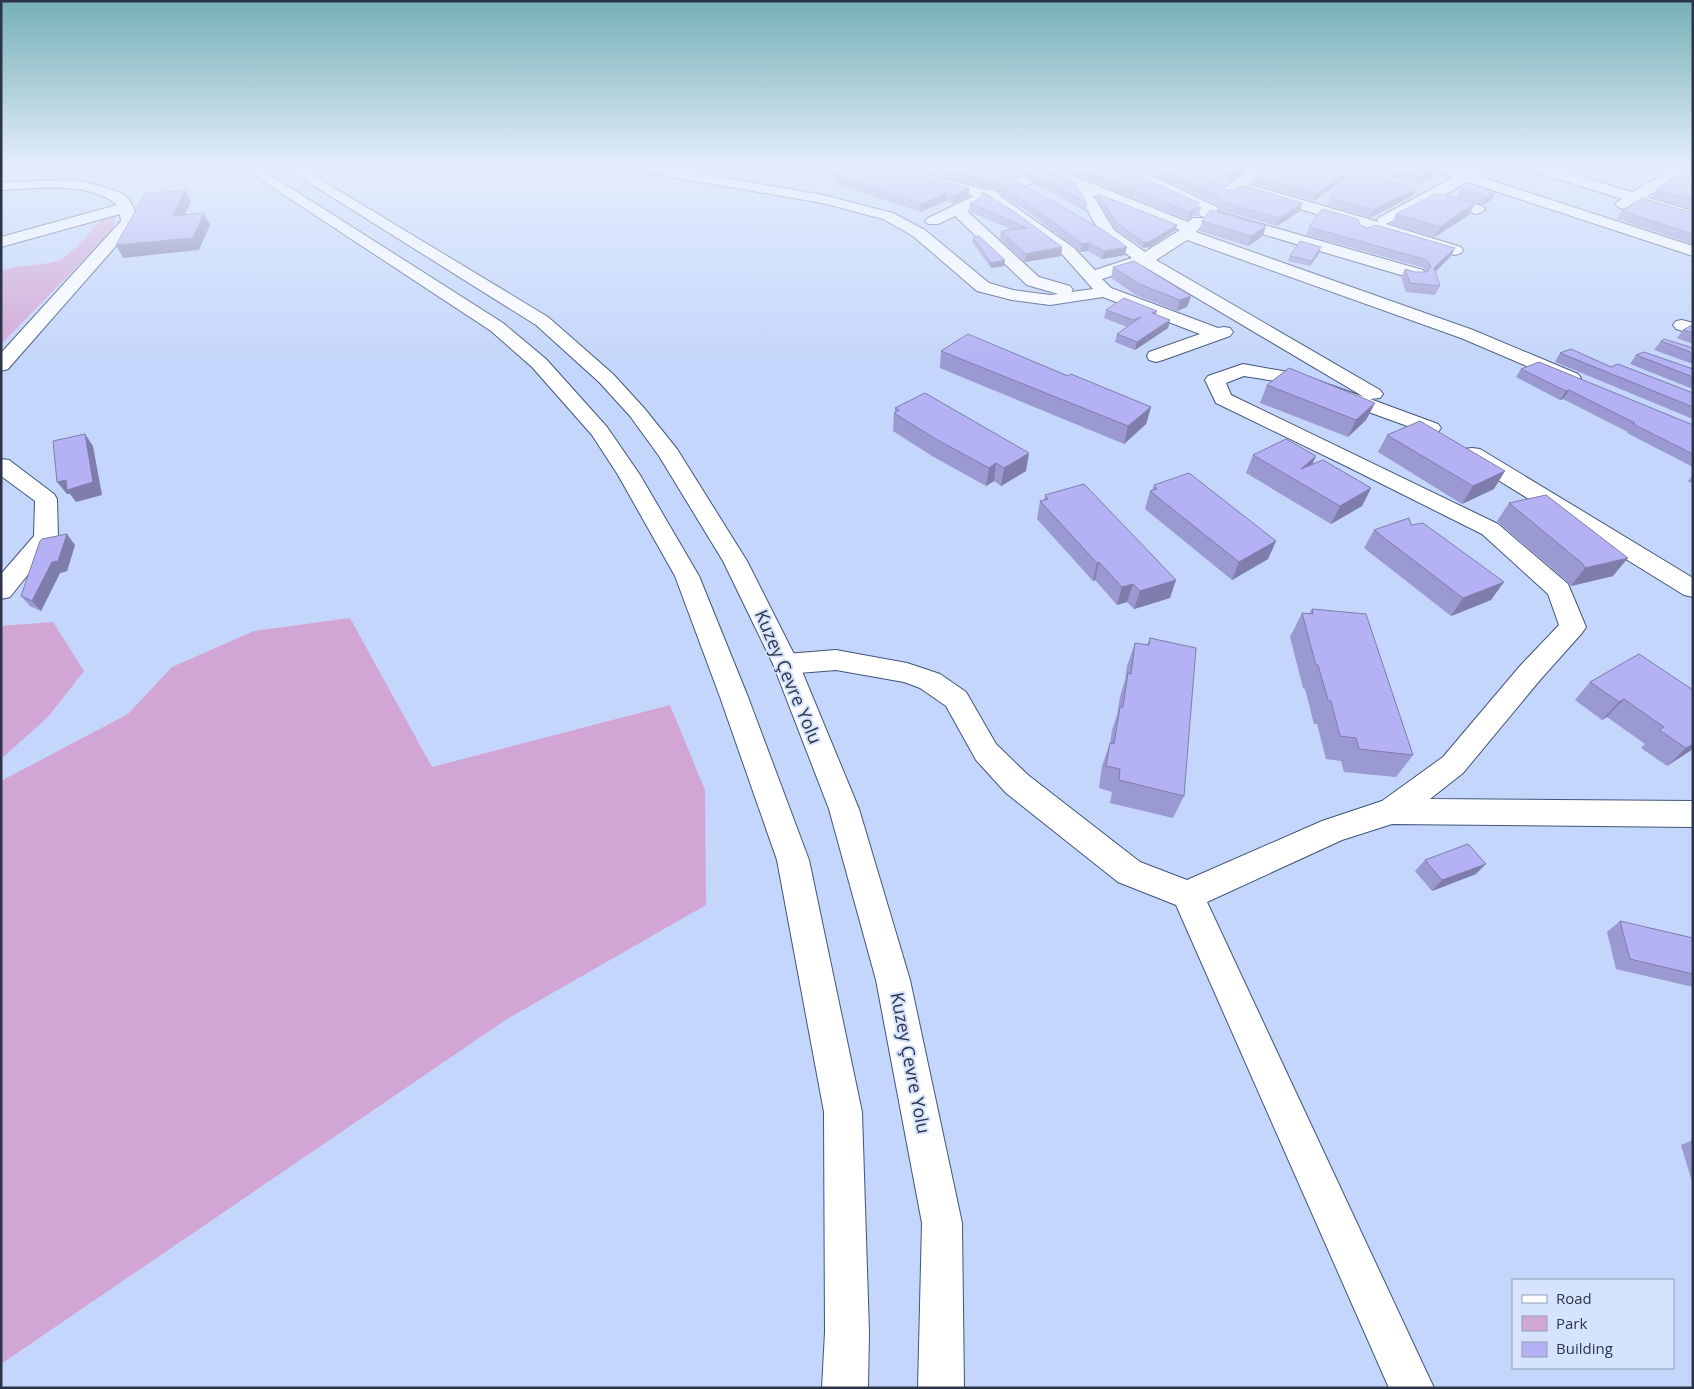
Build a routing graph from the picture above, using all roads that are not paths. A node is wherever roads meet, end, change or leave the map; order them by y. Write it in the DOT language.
graph roads {
  1 [pos="37,232"];
  2 [pos="120,232"];
  3 [pos="350,232"];
  4 [pos="397,232"];
  5 [pos="917,232"];
  6 [pos="980,232"];
  7 [pos="1042,232"];
  8 [pos="1188,232"];
  9 [pos="1274,232"];
  10 [pos="1355,232"];
  11 [pos="1408,232"];
  12 [pos="1633,232"];
  13 [pos="1108,233"];
  14 [pos="1,242"];
  15 [pos="1455,250"];
  16 [pos="1335,251"];
  17 [pos="1693,251"];
  18 [pos="1145,260"];
  19 [pos="1417,274"];
  20 [pos="1090,277"];
  21 [pos="1317,280"];
  22 [pos="1104,292"];
  23 [pos="1083,296"];
  24 [pos="1254,324"];
  25 [pos="1217,334"];
  26 [pos="1156,356"];
  27 [pos="1,365"];
  28 [pos="1584,383"];
  29 [pos="1445,437"];
  30 [pos="1,465"];
  31 [pos="1693,589"];
  32 [pos="1,591"];
  33 [pos="786,664"];
  34 [pos="1392,811"];
  35 [pos="1693,814"];
  36 [pos="1188,895"];
  37 [pos="845,1388"];
  38 [pos="941,1388"];
  39 [pos="1412,1388"];
  1 -- 14 [label="street"];
  2 -- 27 [label="street"];
  3 -- 37 [label="street"];
  4 -- 33 [label="street, Kuzey Çevre Yolu"];
  5 -- 23 [label="street"];
  6 -- 23 [label="street"];
  7 -- 20 [label="street"];
  8 -- 18 [label="street"];
  8 -- 21 [label="street"];
  9 -- 16 [label="street"];
  10 -- 16 [label="street"];
  11 -- 15 [label="street"];
  12 -- 17 [label="street"];
  13 -- 18 [label="street"];
  16 -- 19 [label="street"];
  16 -- 21 [label="street"];
  18 -- 20 [label="street"];
  18 -- 24 [label="street"];
  20 -- 22 [label="street"];
  21 -- 28 [label="street"];
  22 -- 23 [label="street"];
  22 -- 25 [label="street"];
  24 -- 25 [label="street"];
  24 -- 29 [label="street"];
  25 -- 26 [label="street"];
  29 -- 31 [label="street"];
  29 -- 34 [label="street"];
  30 -- 32 [label="street"];
  33 -- 36 [label="street"];
  33 -- 38 [label="street, Kuzey Çevre Yolu"];
  34 -- 35 [label="street"];
  34 -- 36 [label="street"];
  36 -- 39 [label="street"];
}
